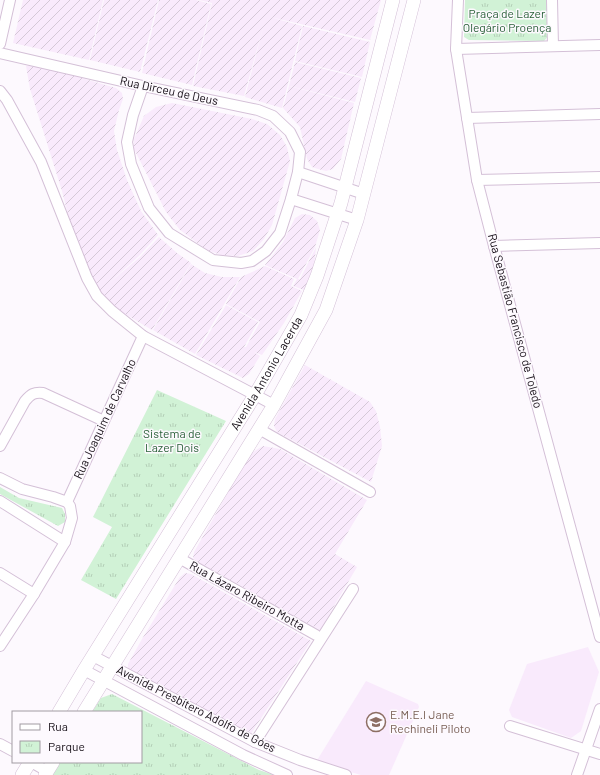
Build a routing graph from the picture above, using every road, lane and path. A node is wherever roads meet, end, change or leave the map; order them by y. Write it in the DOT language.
graph roads {
  1 [pos="10,0"];
  2 [pos="393,0"];
  3 [pos="414,0"];
  4 [pos="458,0"];
  5 [pos="552,0"];
  6 [pos="4,10"];
  7 [pos="0,44"];
  8 [pos="600,45"];
  9 [pos="553,46"];
  10 [pos="456,48"];
  11 [pos="0,53"];
  12 [pos="142,86"];
  13 [pos="0,91"];
  14 [pos="600,114"];
  15 [pos="467,118"];
  16 [pos="298,172"];
  17 [pos="600,177"];
  18 [pos="477,180"];
  19 [pos="345,188"];
  20 [pos="364,194"];
  21 [pos="291,199"];
  22 [pos="337,214"];
  23 [pos="357,220"];
  24 [pos="600,243"];
  25 [pos="494,246"];
  26 [pos="143,336"];
  27 [pos="255,395"];
  28 [pos="274,406"];
  29 [pos="104,421"];
  30 [pos="259,429"];
  31 [pos="0,446"];
  32 [pos="0,478"];
  33 [pos="370,492"];
  34 [pos="0,501"];
  35 [pos="68,504"];
  36 [pos="65,542"];
  37 [pos="179,558"];
  38 [pos="0,573"];
  39 [pos="353,589"];
  40 [pos="34,594"];
  41 [pos="316,635"];
  42 [pos="600,638"];
  43 [pos="0,646"];
  44 [pos="93,656"];
  45 [pos="112,666"];
  46 [pos="84,670"];
  47 [pos="103,681"];
  48 [pos="600,709"];
  49 [pos="60,711"];
  50 [pos="85,711"];
  51 [pos="510,726"];
  52 [pos="255,742"];
  53 [pos="0,744"];
  54 [pos="12,750"];
  55 [pos="586,750"];
  56 [pos="600,754"];
  57 [pos="29,763"];
  58 [pos="33,763"];
  59 [pos="48,769"];
  60 [pos="22,775"];
  61 [pos="287,775"];
  62 [pos="346,775"];
  63 [pos="577,775"];
  1 -- 6 [label="street"];
  2 -- 19 [label="main road, Avenida Antonio Lacerda"];
  3 -- 20 [label="main road, Avenida Antonio Lacerda"];
  4 -- 10 [label="street, Rua Sebastião Francisco de Toledo"];
  5 -- 9 [label="street"];
  6 -- 7 [label="street"];
  8 -- 9 [label="street"];
  9 -- 10 [label="street"];
  10 -- 15 [label="street, Rua Sebastião Francisco de Toledo"];
  11 -- 12 [label="street, Rua Dirceu de Deus"];
  12 -- 16 [label="street, Rua Dirceu de Deus"];
  12 -- 21 [label="street, Rua Dirceu de Deus"];
  13 -- 26 [label="street"];
  14 -- 15 [label="street"];
  15 -- 18 [label="street, Rua Sebastião Francisco de Toledo"];
  16 -- 19 [label="street"];
  16 -- 21 [label="street, Rua Dirceu de Deus"];
  17 -- 18 [label="street"];
  18 -- 25 [label="street, Rua Sebastião Francisco de Toledo"];
  19 -- 20 [label="street"];
  19 -- 22 [label="main road, Avenida Antonio Lacerda"];
  20 -- 23 [label="main road, Avenida Antonio Lacerda"];
  21 -- 22 [label="street"];
  22 -- 23 [label="street"];
  22 -- 27 [label="main road, Avenida Antonio Lacerda"];
  23 -- 28 [label="main road, Avenida Antonio Lacerda"];
  24 -- 25 [label="street"];
  25 -- 42 [label="street, Rua Sebastião Francisco de Toledo"];
  26 -- 27 [label="street"];
  26 -- 29 [label="street, Rua Joaquim de Carvalho"];
  27 -- 28 [label="street"];
  27 -- 44 [label="main road, Avenida Antonio Lacerda"];
  28 -- 30 [label="main road, Avenida Antonio Lacerda"];
  29 -- 31 [label="street"];
  29 -- 35 [label="street, Rua Joaquim de Carvalho"];
  30 -- 33 [label="street"];
  30 -- 37 [label="main road, Avenida Antonio Lacerda"];
  32 -- 35 [label="street"];
  34 -- 36 [label="street"];
  35 -- 36 [label="street"];
  36 -- 40 [label="street"];
  37 -- 41 [label="street, Rua Lázaro Ribeiro Motta"];
  37 -- 45 [label="main road, Avenida Antonio Lacerda"];
  38 -- 40 [label="street"];
  39 -- 52 [label="street"];
  40 -- 43 [label="street"];
  44 -- 45 [label="street, Avenida Presbítero Adolfo de Góes"];
  44 -- 46 [label="main road, Avenida Antonio Lacerda"];
  45 -- 47 [label="main road, Avenida Antonio Lacerda"];
  45 -- 52 [label="street, Avenida Presbítero Adolfo de Góes"];
  46 -- 47 [label="street, Avenida Presbítero Adolfo de Góes"];
  46 -- 49 [label="main road, Avenida Antonio Lacerda"];
  47 -- 50 [label="main road, Avenida Antonio Lacerda"];
  47 -- 61 [label="street, Avenida Presbítero Adolfo de Góes"];
  48 -- 55 [label="street"];
  51 -- 55 [label="street"];
  52 -- 62 [label="street, Avenida Presbítero Adolfo de Góes"];
  53 -- 54 [label="street"];
  55 -- 56 [label="street"];
  55 -- 63 [label="street"];
  57 -- 60 [label="main road"];
  58 -- 59 [label="street"];
}
